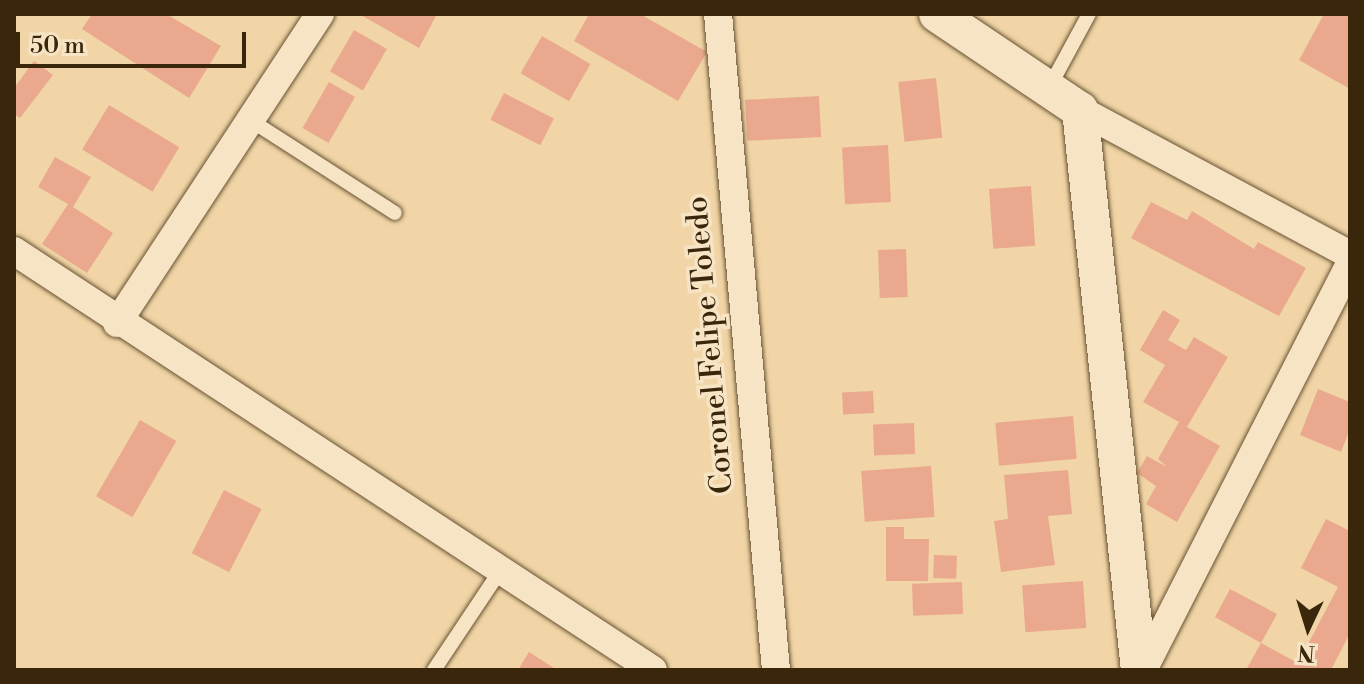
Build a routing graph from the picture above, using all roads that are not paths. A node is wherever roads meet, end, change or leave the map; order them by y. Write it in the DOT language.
graph roads {
  1 [pos="320,14"];
  2 [pos="718,14"];
  3 [pos="937,14"];
  4 [pos="1089,14"];
  5 [pos="1050,86"];
  6 [pos="1080,110"];
  7 [pos="250,120"];
  8 [pos="395,213"];
  9 [pos="14,251"];
  10 [pos="1350,255"];
  11 [pos="1350,263"];
  12 [pos="117,323"];
  13 [pos="500,571"];
  14 [pos="434,670"];
  15 [pos="653,670"];
  16 [pos="776,670"];
  17 [pos="1141,670"];
  1 -- 7 [label="street"];
  2 -- 16 [label="street, Coronel Felipe Toledo"];
  3 -- 5 [label="street"];
  4 -- 5 [label="lane"];
  5 -- 6 [label="street"];
  6 -- 10 [label="street"];
  6 -- 17 [label="street"];
  7 -- 8 [label="lane"];
  7 -- 12 [label="street"];
  9 -- 12 [label="street"];
  11 -- 17 [label="street"];
  12 -- 13 [label="street"];
  13 -- 14 [label="lane"];
  13 -- 15 [label="street"];
}
